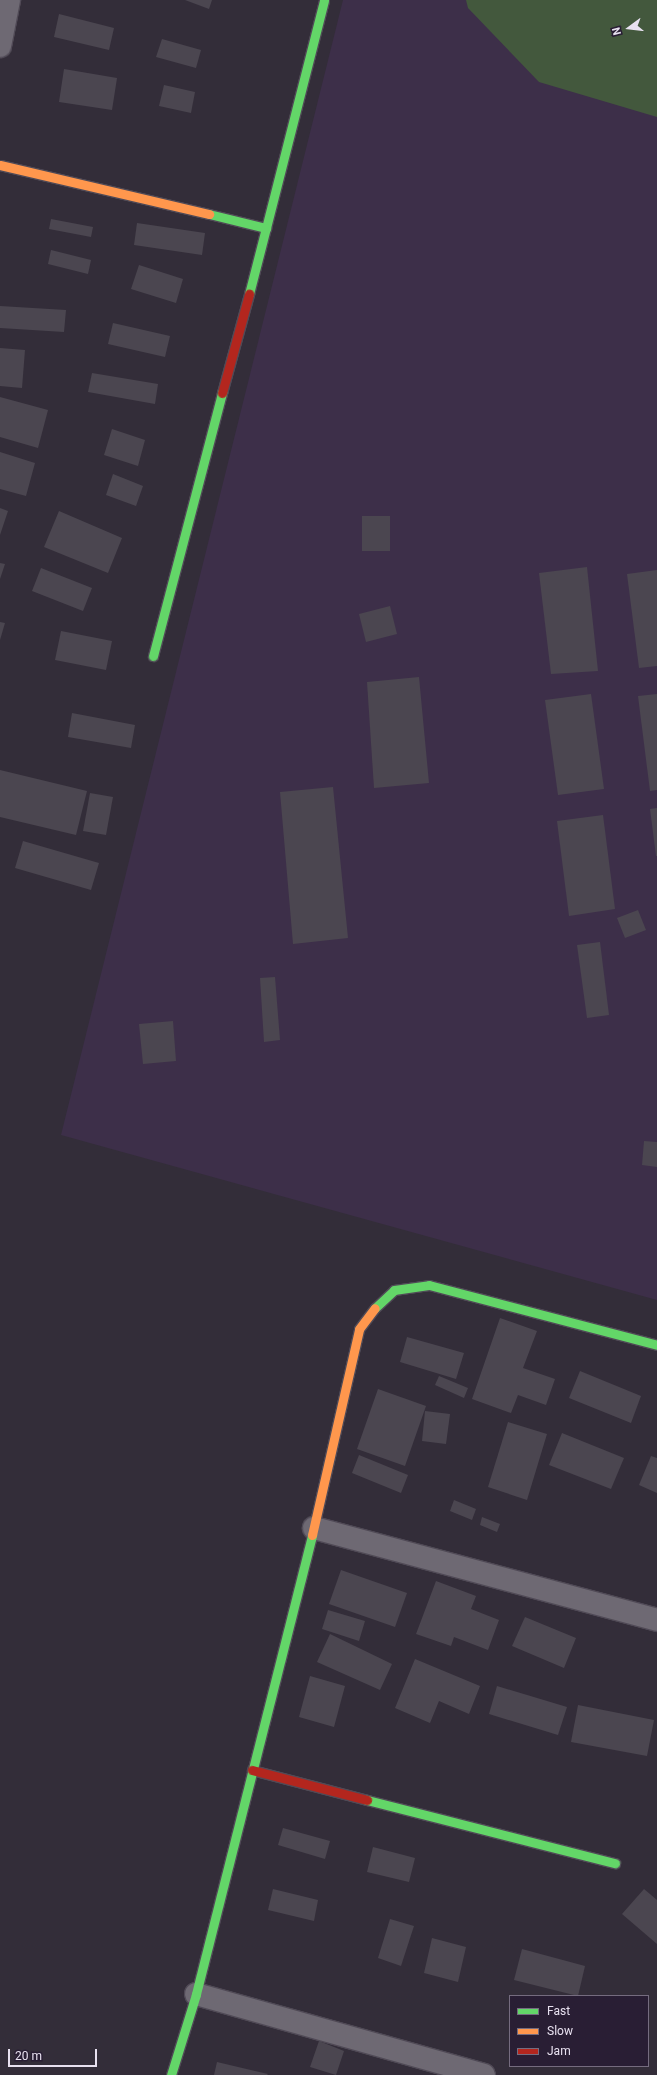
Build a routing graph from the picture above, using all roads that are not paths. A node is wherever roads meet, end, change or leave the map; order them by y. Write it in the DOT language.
graph roads {
  1 [pos="9,0"];
  2 [pos="324,0"];
  3 [pos="0,46"];
  4 [pos="0,166"];
  5 [pos="266,228"];
  6 [pos="153,656"];
  7 [pos="657,1345"];
  8 [pos="314,1528"];
  9 [pos="657,1620"];
  10 [pos="252,1770"];
  11 [pos="615,1863"];
  12 [pos="196,1994"];
  13 [pos="171,2075"];
  14 [pos="484,2075"];
  1 -- 3 [label="street"];
  2 -- 5 [label="street"];
  4 -- 5 [label="street"];
  5 -- 6 [label="street"];
  7 -- 8 [label="street"];
  8 -- 9 [label="street"];
  8 -- 10 [label="street"];
  10 -- 11 [label="street"];
  10 -- 12 [label="street"];
  12 -- 13 [label="street"];
  12 -- 14 [label="street"];
}
